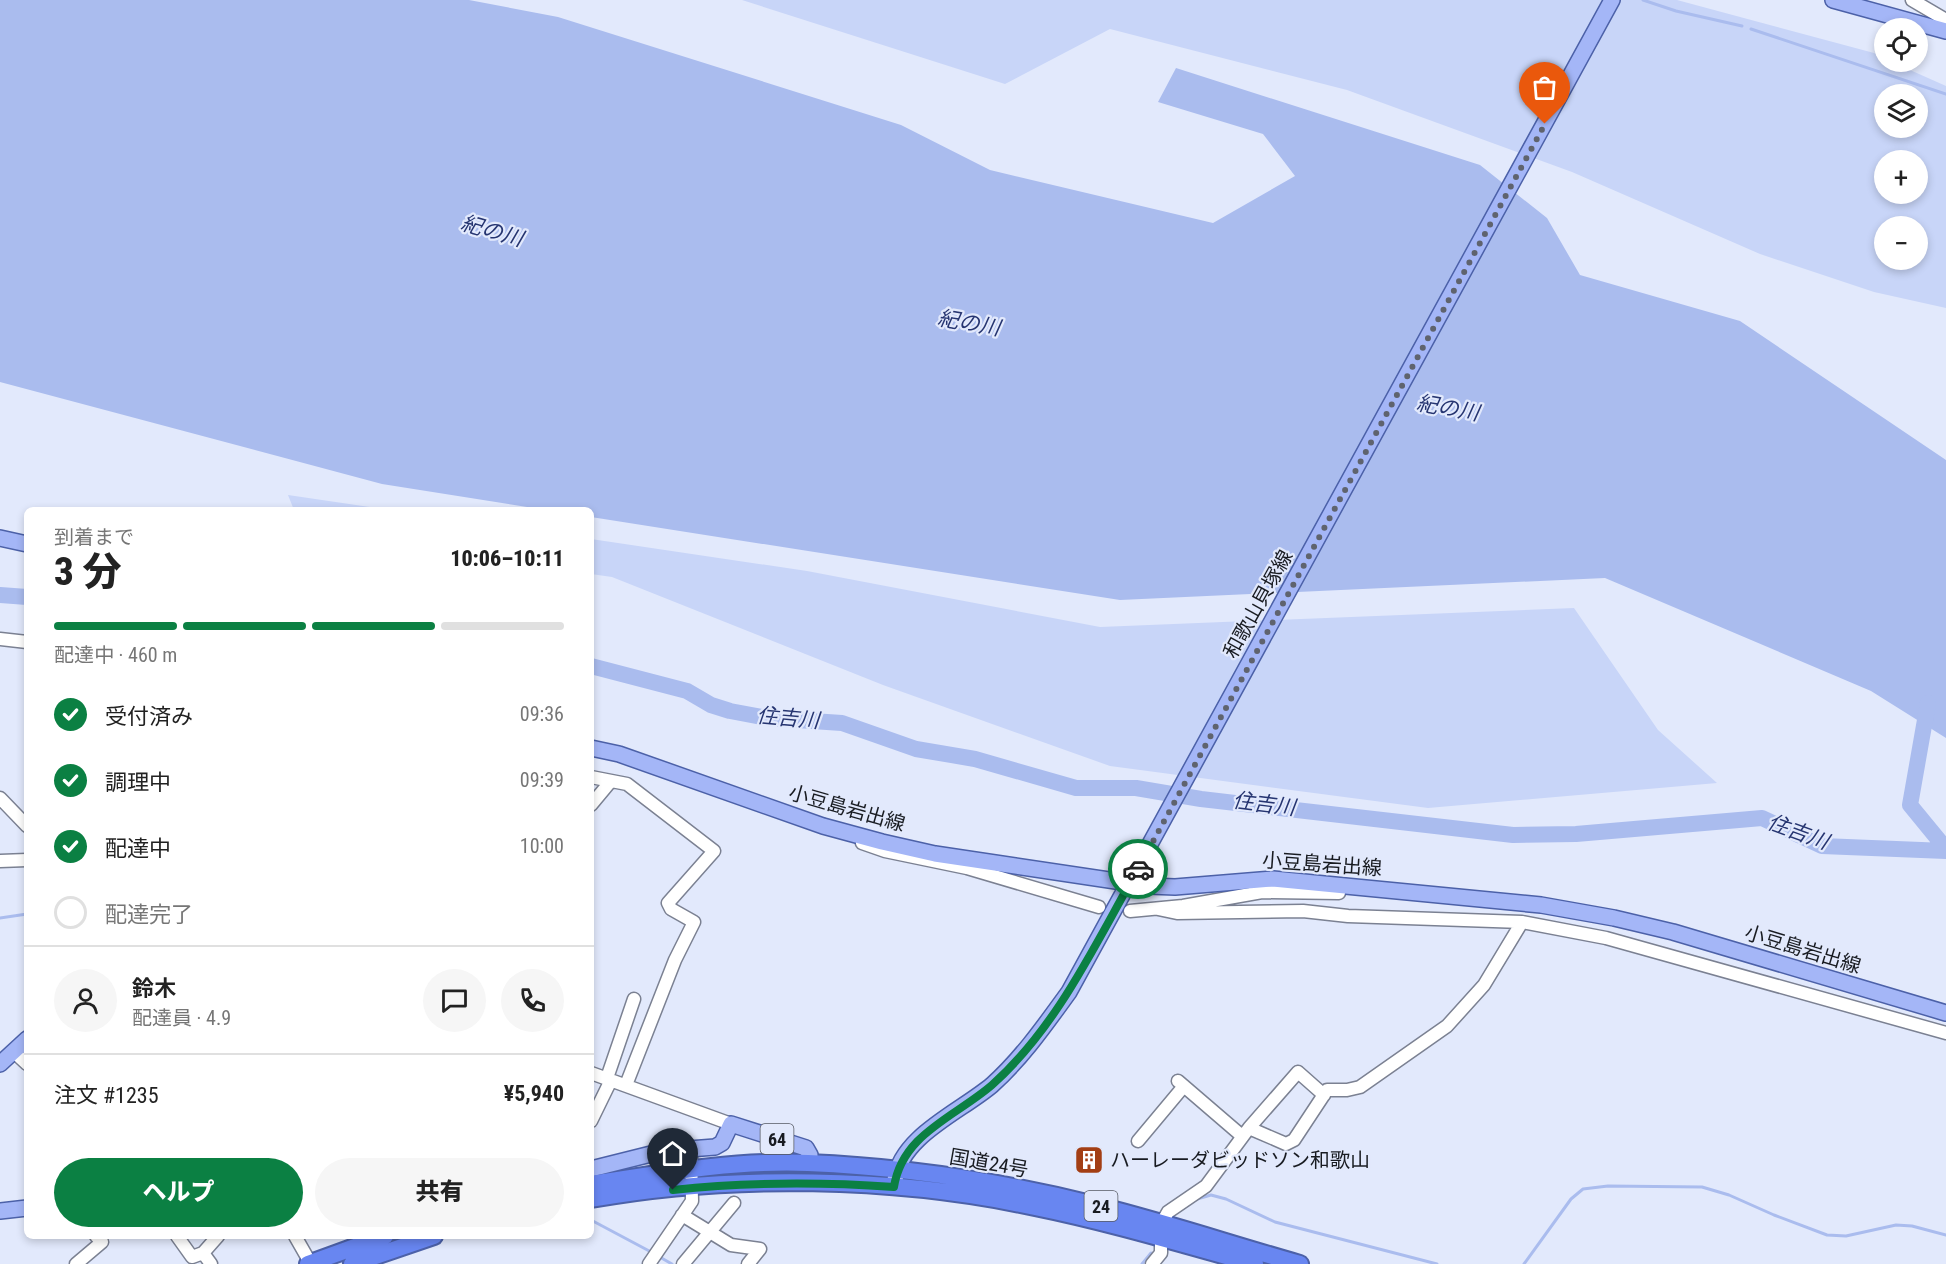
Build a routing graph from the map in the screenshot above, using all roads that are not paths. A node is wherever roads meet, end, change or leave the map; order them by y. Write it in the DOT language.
graph roads {
  1 [pos="1612,0"];
  2 [pos="1833,0"];
  3 [pos="1916,0"];
  4 [pos="1946,20"];
  5 [pos="1946,31"];
  6 [pos="0,537"];
  7 [pos="24,543"];
  8 [pos="0,639"];
  9 [pos="24,642"];
  10 [pos="594,749"];
  11 [pos="619,754"];
  12 [pos="594,759"];
  13 [pos="594,778"];
  14 [pos="611,782"];
  15 [pos="0,798"];
  16 [pos="594,802"];
  17 [pos="24,823"];
  18 [pos="823,826"];
  19 [pos="24,860"];
  20 [pos="0,861"];
  21 [pos="1130,883"];
  22 [pos="1421,892"];
  23 [pos="1158,909"];
  24 [pos="1105,911"];
  25 [pos="1130,911"];
  26 [pos="1522,922"];
  27 [pos="634,999"];
  28 [pos="1946,1013"];
  29 [pos="1946,1033"];
  30 [pos="24,1042"];
  31 [pos="13,1051"];
  32 [pos="24,1061"];
  33 [pos="0,1064"];
  34 [pos="594,1074"];
  35 [pos="609,1079"];
  36 [pos="626,1085"];
  37 [pos="1324,1095"];
  38 [pos="594,1114"];
  39 [pos="731,1124"];
  40 [pos="1246,1132"];
  41 [pos="1138,1141"];
  42 [pos="691,1150"];
  43 [pos="810,1163"];
  44 [pos="594,1168"];
  45 [pos="692,1169"];
  46 [pos="895,1179"];
  47 [pos="594,1184"];
  48 [pos="692,1188"];
  49 [pos="594,1199"];
  50 [pos="734,1203"];
  51 [pos="24,1208"];
  52 [pos="0,1211"];
  53 [pos="682,1215"];
  54 [pos="1162,1231"];
  55 [pos="710,1233"];
  56 [pos="99,1239"];
  57 [pos="179,1239"];
  58 [pos="215,1239"];
  59 [pos="297,1239"];
  60 [pos="377,1239"];
  61 [pos="425,1239"];
  62 [pos="203,1253"];
  63 [pos="76,1264"];
  64 [pos="211,1264"];
  65 [pos="310,1264"];
  66 [pos="352,1264"];
  67 [pos="649,1264"];
  68 [pos="683,1264"];
  69 [pos="748,1264"];
  70 [pos="1152,1264"];
  71 [pos="1255,1264"];
  72 [pos="1300,1264"];
  1 -- 21 [label="main road, 和歌山貝塚線"];
  2 -- 5 [label="main road"];
  3 -- 4 [label="street"];
  6 -- 7 [label="main road"];
  8 -- 9 [label="street"];
  10 -- 11 [label="main road, 小豆島岩出線"];
  11 -- 12 [label="main road"];
  11 -- 18 [label="main road, 小豆島岩出線"];
  13 -- 14 [label="street"];
  14 -- 16 [label="street"];
  14 -- 36 [label="street"];
  15 -- 17 [label="street"];
  18 -- 21 [label="main road, 小豆島岩出線"];
  18 -- 24 [label="street"];
  19 -- 20 [label="street"];
  21 -- 22 [label="main road, 小豆島岩出線"];
  21 -- 24 [label="main road, 和歌山貝塚線"];
  22 -- 23 [label="street"];
  22 -- 28 [label="main road, 小豆島岩出線"];
  23 -- 25 [label="street"];
  23 -- 26 [label="street"];
  24 -- 46 [label="main road, 和歌山貝塚線"];
  26 -- 29 [label="street"];
  26 -- 37 [label="street"];
  27 -- 35 [label="street"];
  30 -- 31 [label="main road"];
  31 -- 32 [label="street"];
  31 -- 33 [label="main road"];
  34 -- 35 [label="street"];
  35 -- 36 [label="street"];
  35 -- 38 [label="street"];
  36 -- 39 [label="street"];
  37 -- 40 [label="street"];
  37 -- 40 [label="street"];
  39 -- 42 [label="main road, 64"];
  39 -- 43 [label="main road, 64"];
  40 -- 41 [label="street"];
  40 -- 54 [label="street"];
  42 -- 44 [label="main road, 64"];
  42 -- 45 [label="street"];
  43 -- 45 [label="highway, 国道24号 / 24"];
  43 -- 46 [label="highway, 国道24号 / 24"];
  45 -- 47 [label="highway, 国道24号 / 24"];
  45 -- 48 [label="street"];
  46 -- 48 [label="highway, 国道24号 / 24"];
  46 -- 54 [label="highway, 国道24号 / 24"];
  48 -- 49 [label="highway, 国道24号 / 24"];
  48 -- 53 [label="street"];
  50 -- 55 [label="street"];
  51 -- 52 [label="main road"];
  53 -- 55 [label="street"];
  53 -- 67 [label="street"];
  54 -- 70 [label="street"];
  54 -- 71 [label="highway, 国道24号 / 24"];
  54 -- 72 [label="highway, 国道24号 / 24"];
  55 -- 68 [label="street"];
  55 -- 69 [label="street"];
  56 -- 63 [label="street"];
  57 -- 62 [label="street"];
  58 -- 62 [label="street"];
  59 -- 65 [label="street"];
  60 -- 65 [label="highway"];
  61 -- 66 [label="highway"];
  62 -- 64 [label="street"];
}
